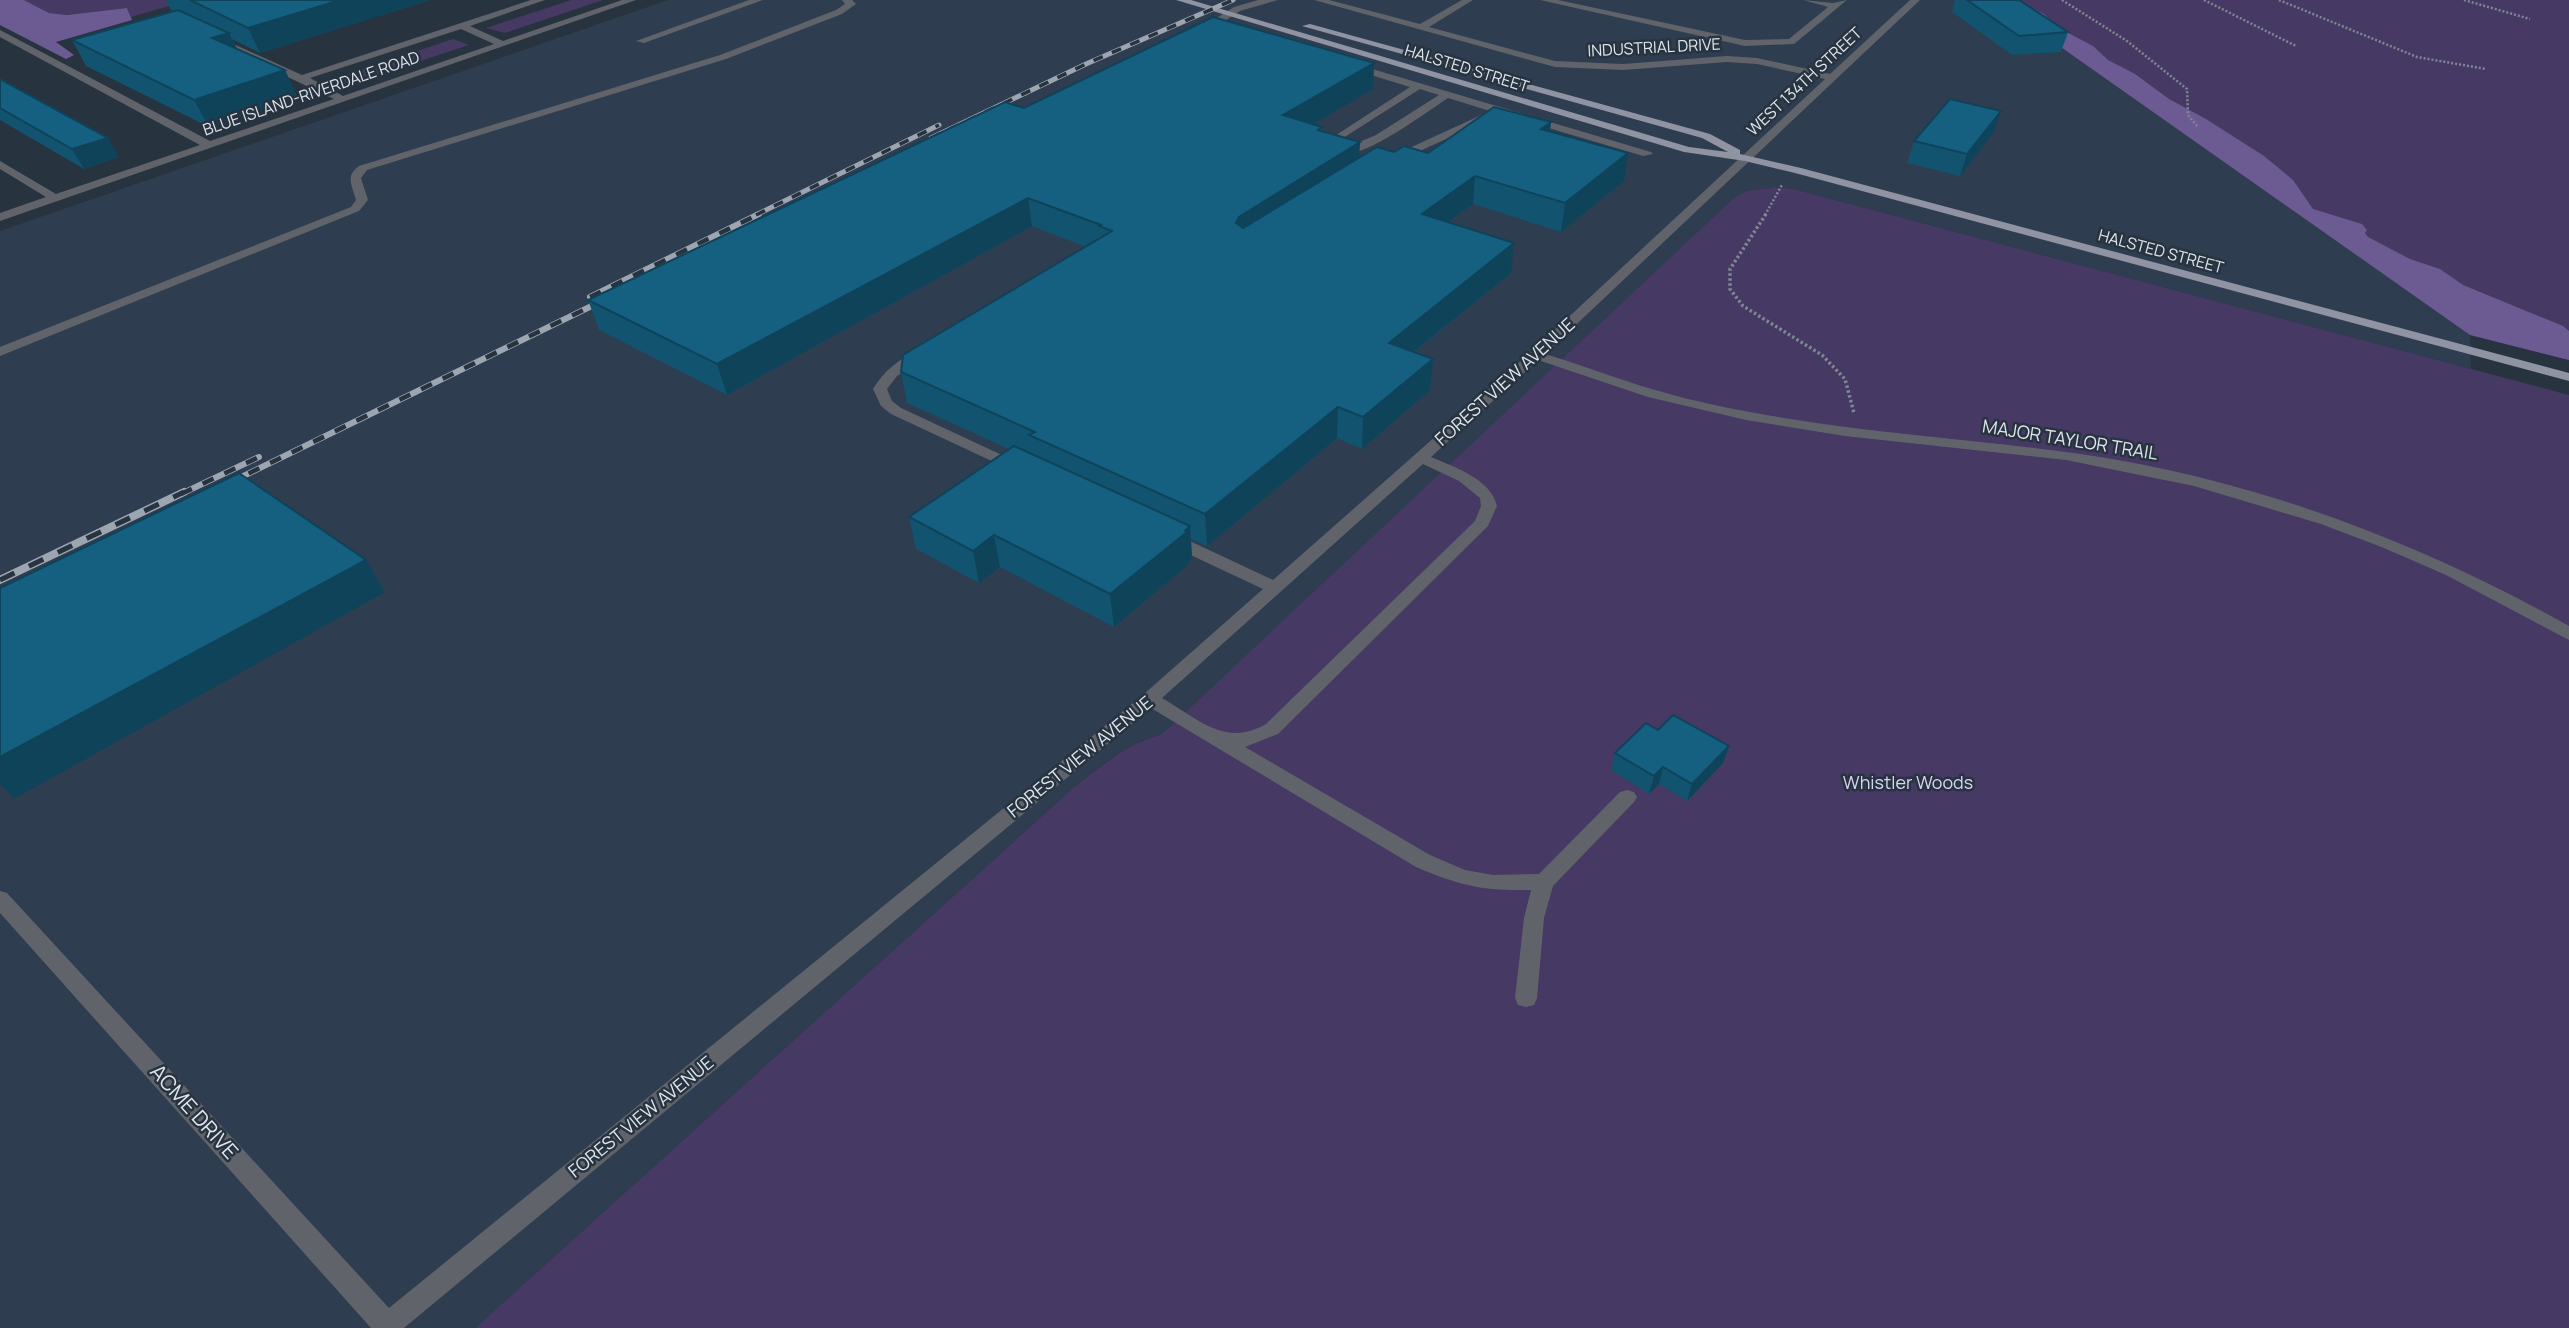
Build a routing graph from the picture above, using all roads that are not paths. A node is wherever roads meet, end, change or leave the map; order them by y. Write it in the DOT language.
graph roads {
  1 [pos="540,0"];
  2 [pos="631,0"];
  3 [pos="758,0"];
  4 [pos="847,0"];
  5 [pos="1181,0"];
  6 [pos="1218,0"];
  7 [pos="1273,0"];
  8 [pos="1319,0"];
  9 [pos="1468,0"];
  10 [pos="1545,0"];
  11 [pos="1808,0"];
  12 [pos="1916,0"];
  13 [pos="1839,3"];
  14 [pos="462,26"];
  15 [pos="1422,27"];
  16 [pos="0,33"];
  17 [pos="206,34"];
  18 [pos="1208,38"];
  19 [pos="641,41"];
  20 [pos="503,44"];
  21 [pos="1344,64"];
  22 [pos="1830,77"];
  23 [pos="301,78"];
  24 [pos="1418,86"];
  25 [pos="1446,95"];
  26 [pos="342,99"];
  27 [pos="1498,111"];
  28 [pos="209,145"];
  29 [pos="1647,154"];
  30 [pos="1745,158"];
  31 [pos="1387,161"];
  32 [pos="0,164"];
  33 [pos="55,198"];
  34 [pos="0,217"];
  35 [pos="929,349"];
  36 [pos="0,352"];
  37 [pos="1536,355"];
  38 [pos="2569,377"];
  39 [pos="1422,458"];
  40 [pos="1035,476"];
  41 [pos="1162,534"];
  42 [pos="1276,588"];
  43 [pos="2569,634"];
  44 [pos="1150,699"];
  45 [pos="1217,738"];
  46 [pos="1627,797"];
  47 [pos="1544,882"];
  48 [pos="0,899"];
  49 [pos="1526,998"];
  50 [pos="386,1327"];
  1 -- 14 [label="street"];
  2 -- 20 [label="street, BLUE ISLAND-RIVERDALE ROAD"];
  3 -- 19 [label="street"];
  4 -- 36 [label="street"];
  5 -- 30 [label="main road, HALSTED STREET"];
  6 -- 30 [label="main road, HALSTED STREET"];
  7 -- 18 [label="street"];
  8 -- 15 [label="street, INDUSTRIAL DRIVE"];
  9 -- 15 [label="street"];
  10 -- 13 [label="street"];
  11 -- 13 [label="street"];
  12 -- 22 [label="street, WEST 134TH STREET"];
  14 -- 20 [label="street"];
  14 -- 23 [label="street"];
  15 -- 22 [label="street, INDUSTRIAL DRIVE"];
  16 -- 28 [label="street"];
  17 -- 23 [label="street"];
  20 -- 26 [label="street, BLUE ISLAND-RIVERDALE ROAD"];
  21 -- 24 [label="street"];
  22 -- 30 [label="street, WEST 134TH STREET"];
  23 -- 26 [label="street"];
  24 -- 25 [label="street"];
  24 -- 25 [label="street"];
  25 -- 27 [label="street"];
  26 -- 28 [label="street, BLUE ISLAND-RIVERDALE ROAD"];
  27 -- 29 [label="street"];
  27 -- 31 [label="street"];
  28 -- 33 [label="street, BLUE ISLAND-RIVERDALE ROAD"];
  30 -- 37 [label="street, FOREST VIEW AVENUE"];
  30 -- 38 [label="main road, HALSTED STREET"];
  32 -- 33 [label="street"];
  33 -- 34 [label="street, BLUE ISLAND-RIVERDALE ROAD"];
  35 -- 40 [label="street"];
  37 -- 39 [label="street, FOREST VIEW AVENUE"];
  37 -- 43 [label="street, MAJOR TAYLOR TRAIL"];
  39 -- 42 [label="street, FOREST VIEW AVENUE"];
  39 -- 45 [label="street"];
  41 -- 42 [label="street"];
  42 -- 44 [label="street, FOREST VIEW AVENUE"];
  44 -- 45 [label="street"];
  44 -- 50 [label="street, FOREST VIEW AVENUE"];
  45 -- 47 [label="street"];
  46 -- 47 [label="street"];
  47 -- 49 [label="street"];
  48 -- 50 [label="street, ACME DRIVE"];
}
